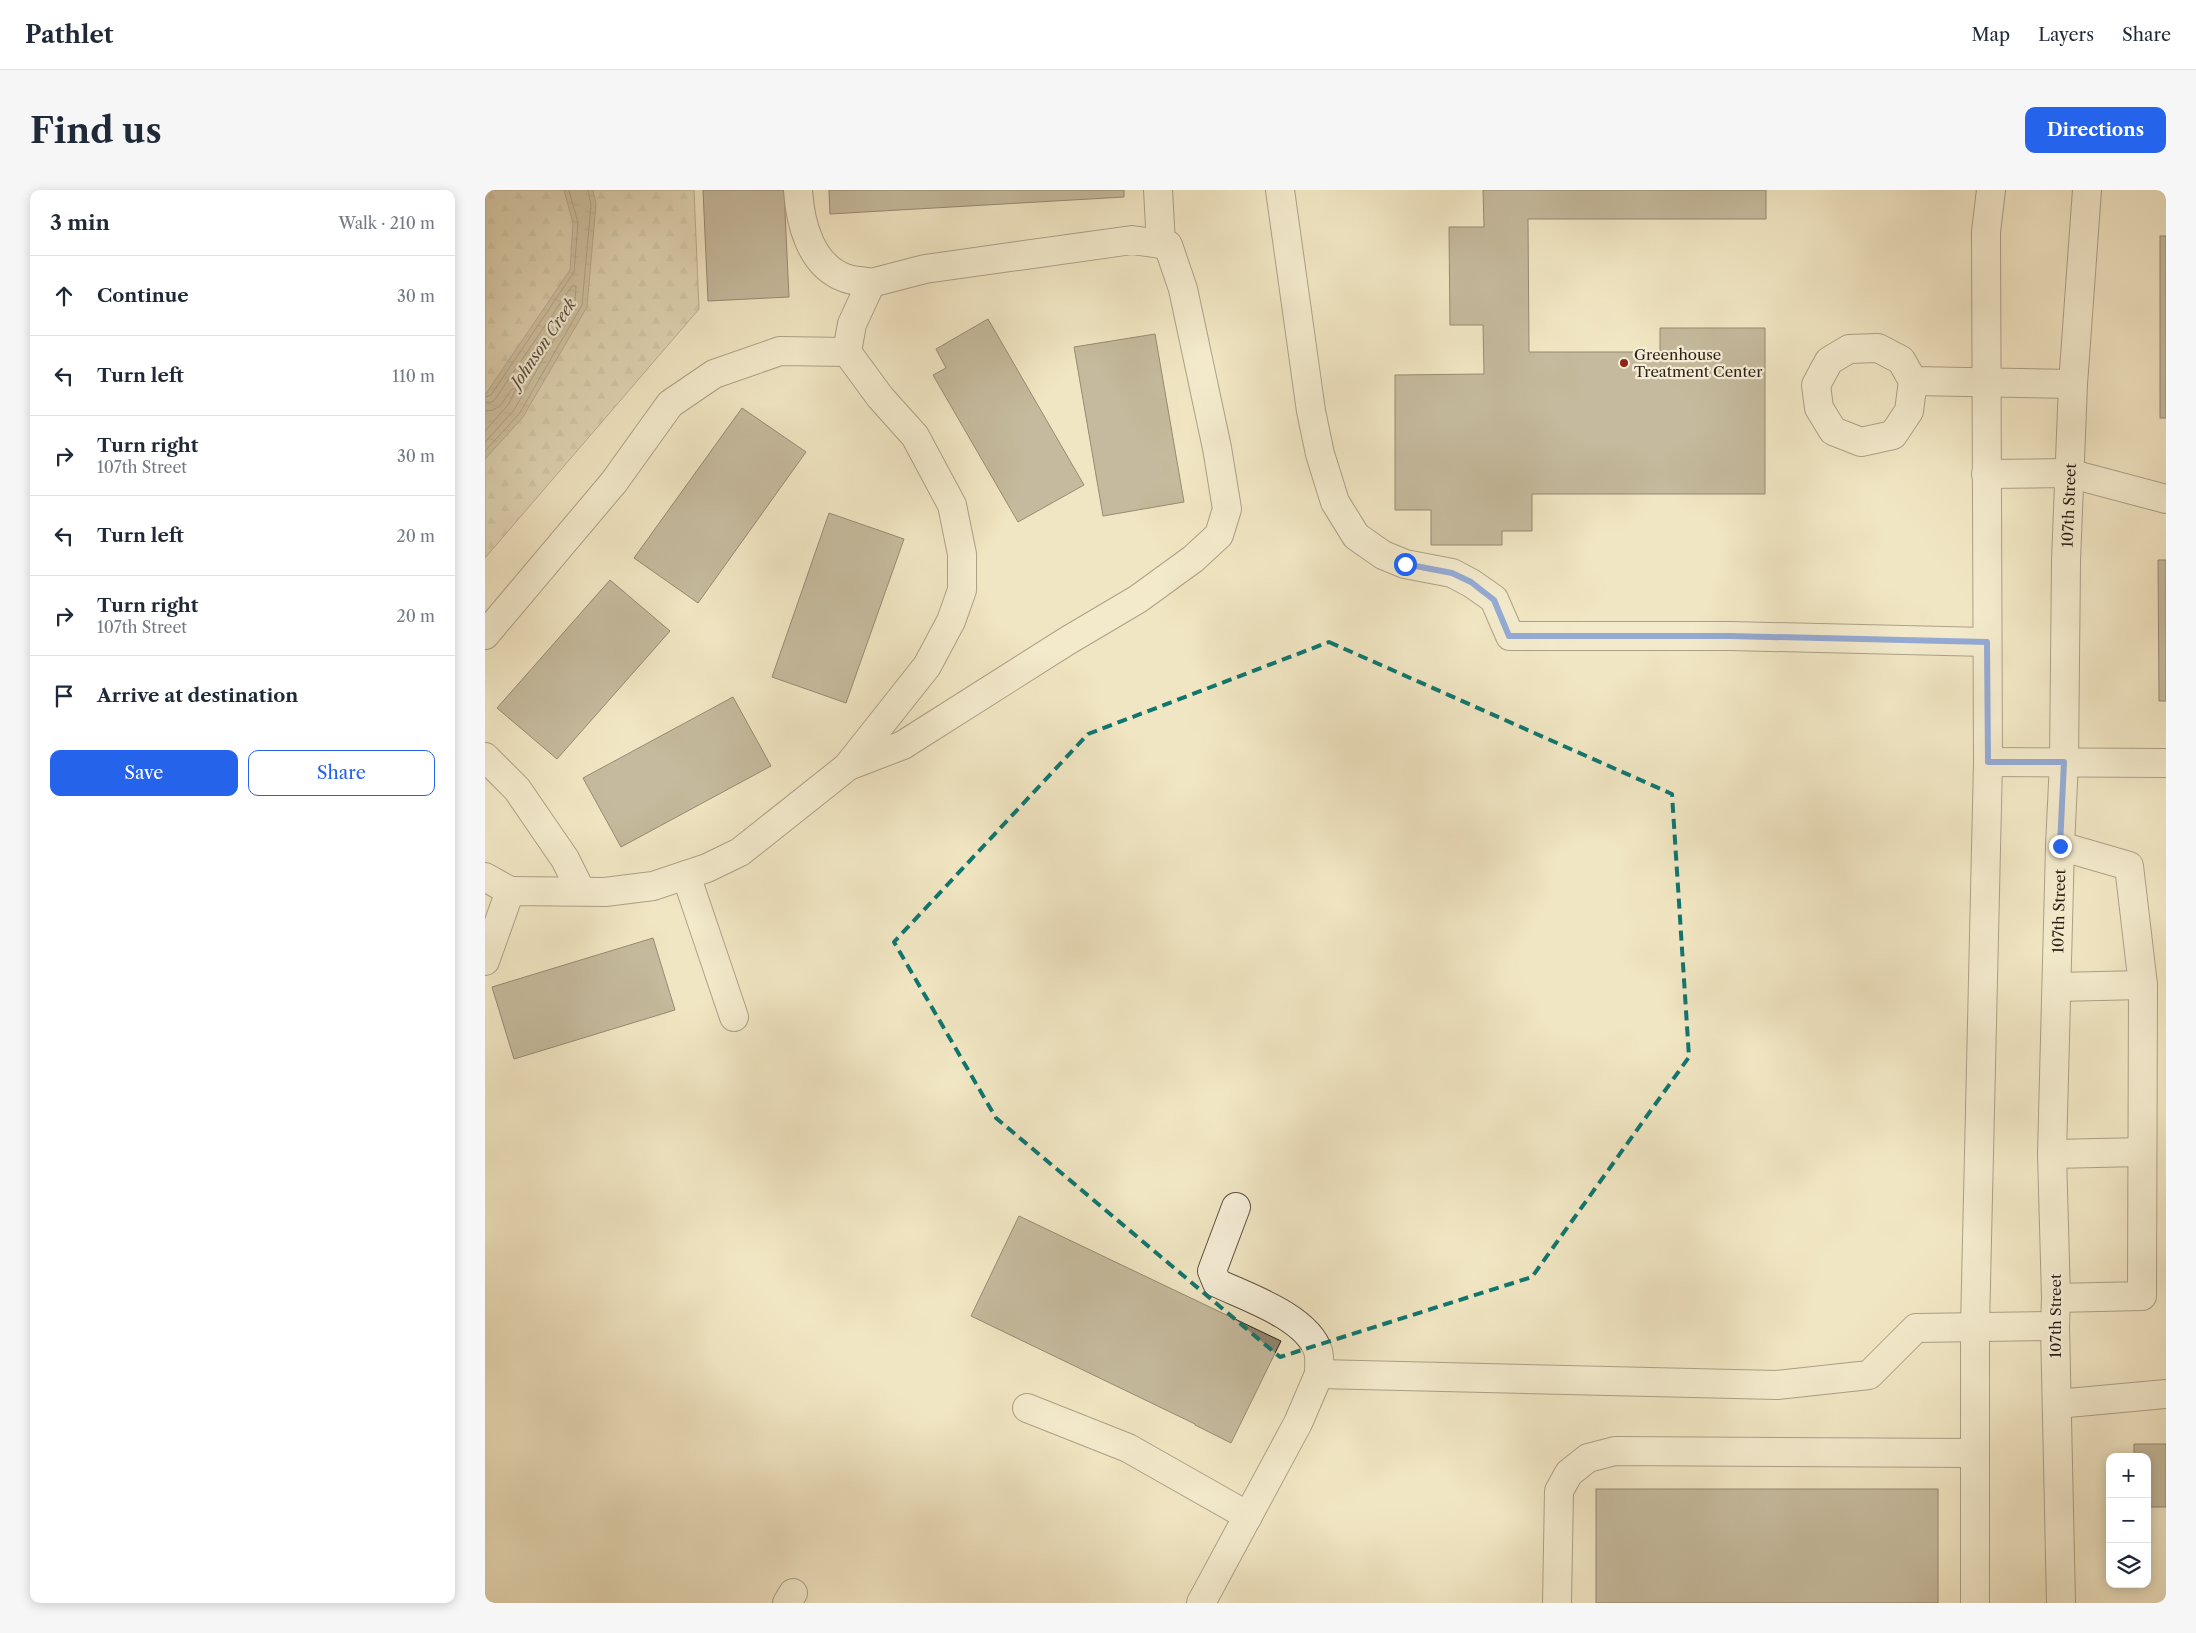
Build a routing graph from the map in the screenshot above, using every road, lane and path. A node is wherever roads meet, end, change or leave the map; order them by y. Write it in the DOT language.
graph roads {
  1 [pos="798,190"];
  2 [pos="1158,190"];
  3 [pos="1280,190"];
  4 [pos="1991,190"];
  5 [pos="2087,190"];
  6 [pos="1161,244"];
  7 [pos="871,283"];
  8 [pos="847,352"];
  9 [pos="1913,381"];
  10 [pos="1988,383"];
  11 [pos="2073,384"];
  12 [pos="2069,473"];
  13 [pos="1986,474"];
  14 [pos="2166,499"];
  15 [pos="485,635"];
  16 [pos="1987,642"];
  17 [pos="485,757"];
  18 [pos="1988,762"];
  19 [pos="2064,762"];
  20 [pos="2166,763"];
  21 [pos="847,767"];
  22 [pos="2060,846"];
  23 [pos="687,875"];
  24 [pos="485,877"];
  25 [pos="510,891"];
  26 [pos="581,891"];
  27 [pos="485,961"];
  28 [pos="2143,985"];
  29 [pos="2057,987"];
  30 [pos="734,1017"];
  31 [pos="2142,1152"];
  32 [pos="2052,1154"];
  33 [pos="1236,1207"];
  34 [pos="2056,1298"];
  35 [pos="2055,1326"];
  36 [pos="1975,1327"];
  37 [pos="1319,1374"];
  38 [pos="2166,1394"];
  39 [pos="2057,1404"];
  40 [pos="1027,1408"];
  41 [pos="1975,1453"];
  42 [pos="1247,1516"];
  43 [pos="1201,1603"];
  44 [pos="1557,1603"];
  45 [pos="1975,1603"];
  46 [pos="2061,1603"];
  1 -- 7 [label="street"];
  2 -- 6 [label="street"];
  3 -- 16 [label="street"];
  4 -- 10 [label="street"];
  5 -- 11 [label="street, 107th Street"];
  6 -- 7 [label="street"];
  6 -- 21 [label="street"];
  7 -- 8 [label="street"];
  8 -- 15 [label="street"];
  8 -- 21 [label="street"];
  9 -- 10 [label="street"];
  10 -- 11 [label="street"];
  10 -- 13 [label="street"];
  11 -- 12 [label="street, 107th Street"];
  12 -- 13 [label="street"];
  12 -- 14 [label="street"];
  12 -- 19 [label="street, 107th Street"];
  13 -- 16 [label="street"];
  16 -- 18 [label="street"];
  17 -- 26 [label="street"];
  18 -- 19 [label="street"];
  18 -- 36 [label="street"];
  19 -- 20 [label="street"];
  19 -- 22 [label="street, 107th Street"];
  21 -- 23 [label="street"];
  22 -- 28 [label="street"];
  22 -- 29 [label="street, 107th Street"];
  23 -- 26 [label="street"];
  23 -- 30 [label="street"];
  24 -- 25 [label="street"];
  25 -- 26 [label="street"];
  25 -- 27 [label="street"];
  28 -- 29 [label="street"];
  28 -- 31 [label="street"];
  29 -- 32 [label="street, 107th Street"];
  31 -- 32 [label="street"];
  31 -- 34 [label="street"];
  32 -- 34 [label="street, 107th Street"];
  33 -- 37 [label="street"];
  34 -- 35 [label="street, 107th Street"];
  35 -- 36 [label="street"];
  35 -- 39 [label="street, 107th Street"];
  36 -- 37 [label="street"];
  36 -- 41 [label="street"];
  37 -- 42 [label="street"];
  38 -- 39 [label="street"];
  39 -- 46 [label="street, 107th Street"];
  40 -- 42 [label="street"];
  41 -- 44 [label="street"];
  41 -- 45 [label="street"];
  42 -- 43 [label="street"];
}
